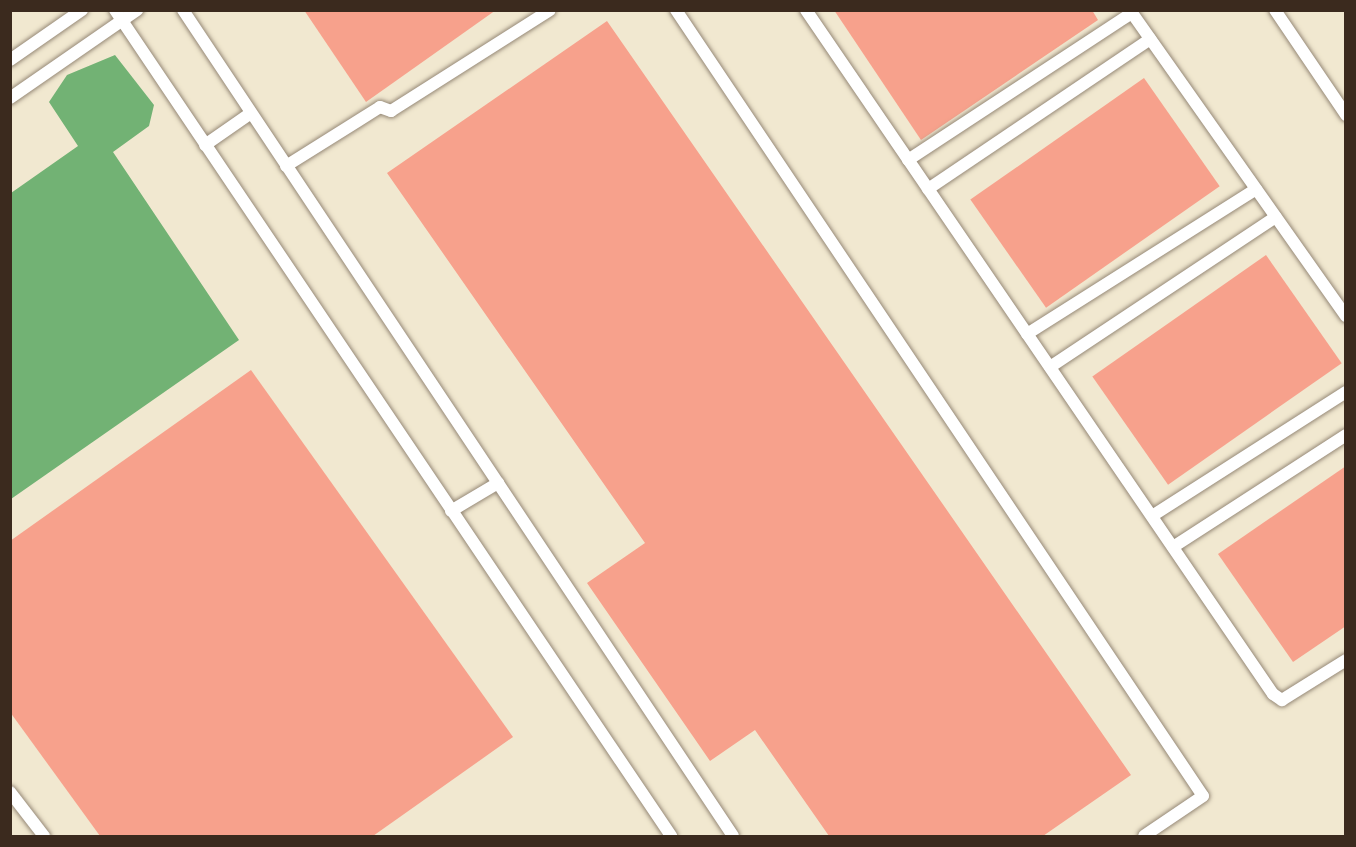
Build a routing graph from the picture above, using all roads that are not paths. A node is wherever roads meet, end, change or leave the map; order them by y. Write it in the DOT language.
graph roads {
  1 [pos="82,10"];
  2 [pos="137,10"];
  3 [pos="183,10"];
  4 [pos="550,10"];
  5 [pos="676,10"];
  6 [pos="806,10"];
  7 [pos="1275,10"];
  8 [pos="119,16"];
  9 [pos="1150,39"];
  10 [pos="10,60"];
  11 [pos="10,98"];
  12 [pos="251,113"];
  13 [pos="1346,115"];
  14 [pos="205,145"];
  15 [pos="908,160"];
  16 [pos="286,166"];
  17 [pos="928,189"];
  18 [pos="1256,189"];
  19 [pos="1276,217"];
  20 [pos="1346,316"];
  21 [pos="1027,334"];
  22 [pos="1050,367"];
  23 [pos="1346,392"];
  24 [pos="1346,435"];
  25 [pos="498,483"];
  26 [pos="451,511"];
  27 [pos="1152,516"];
  28 [pos="1173,547"];
  29 [pos="1346,660"];
  30 [pos="10,792"];
  31 [pos="44,837"];
  32 [pos="670,837"];
  33 [pos="733,837"];
  34 [pos="1144,837"];
  1 -- 10 [label="lane"];
  2 -- 8 [label="lane"];
  3 -- 12 [label="lane"];
  4 -- 16 [label="lane"];
  5 -- 34 [label="lane"];
  6 -- 15 [label="lane"];
  7 -- 13 [label="lane"];
  8 -- 11 [label="lane"];
  8 -- 14 [label="lane"];
  9 -- 15 [label="lane"];
  9 -- 17 [label="lane"];
  9 -- 18 [label="lane"];
  12 -- 14 [label="lane"];
  12 -- 16 [label="lane"];
  14 -- 26 [label="lane"];
  15 -- 17 [label="lane"];
  16 -- 25 [label="lane"];
  17 -- 21 [label="lane"];
  18 -- 19 [label="lane"];
  18 -- 21 [label="lane"];
  19 -- 20 [label="lane"];
  19 -- 22 [label="lane"];
  21 -- 22 [label="lane"];
  22 -- 27 [label="lane"];
  23 -- 27 [label="lane"];
  24 -- 28 [label="lane"];
  25 -- 26 [label="lane"];
  25 -- 33 [label="lane"];
  26 -- 32 [label="lane"];
  27 -- 28 [label="lane"];
  28 -- 29 [label="lane"];
  30 -- 31 [label="lane"];
}
